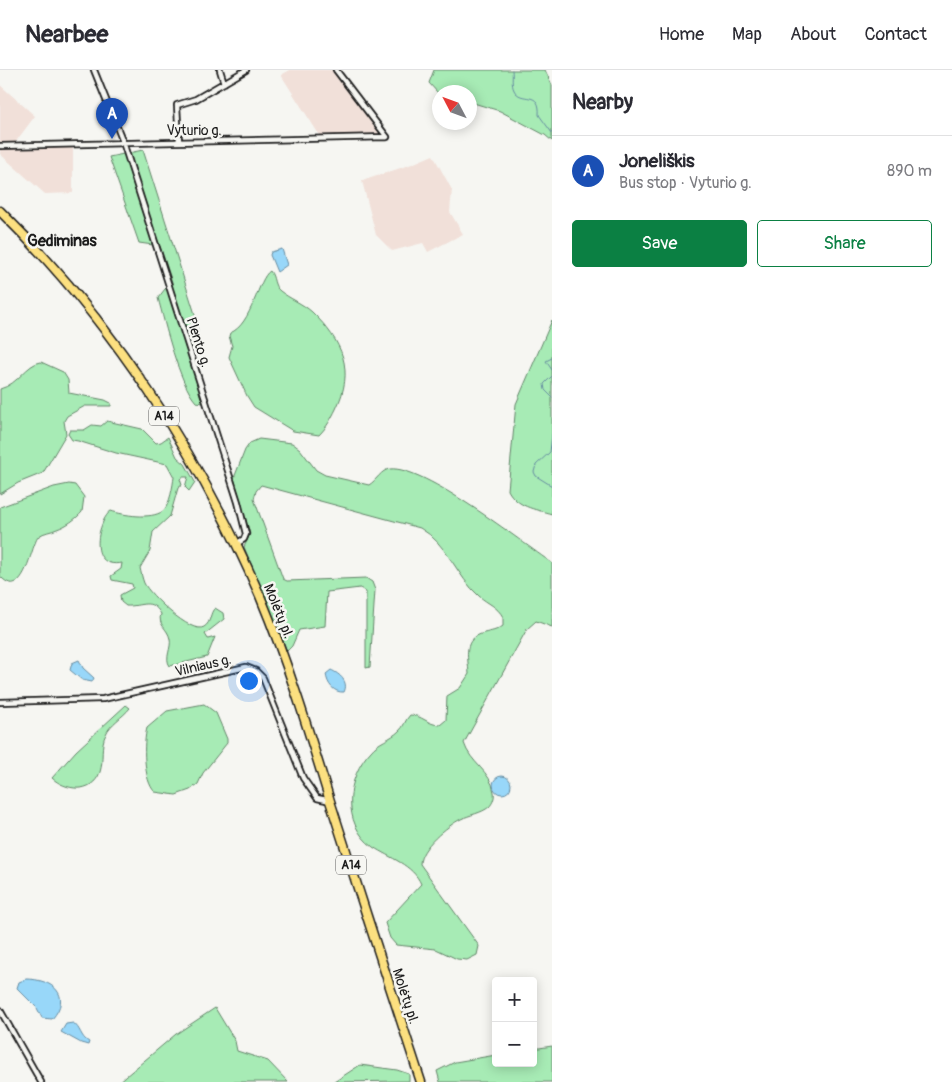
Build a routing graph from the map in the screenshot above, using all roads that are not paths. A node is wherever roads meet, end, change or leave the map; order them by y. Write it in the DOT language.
graph roads {
  1 [pos="94,70"];
  2 [pos="220,70"];
  3 [pos="246,70"];
  4 [pos="336,70"];
  5 [pos="224,83"];
  6 [pos="123,142"];
  7 [pos="179,142"];
  8 [pos="0,146"];
  9 [pos="0,210"];
  10 [pos="236,544"];
  11 [pos="0,702"];
  12 [pos="330,801"];
  13 [pos="0,1010"];
  14 [pos="420,1081"];
  15 [pos="41,1082"];
  1 -- 6 [label="street"];
  2 -- 5 [label="street"];
  3 -- 5 [label="street"];
  4 -- 7 [label="street, Vyturio g."];
  5 -- 7 [label="street"];
  6 -- 7 [label="street, Vyturio g."];
  6 -- 8 [label="street, Vyturio g."];
  6 -- 10 [label="street, Plento g."];
  9 -- 10 [label="highway, Molėtų pl. / A14"];
  10 -- 12 [label="highway, Molėtų pl. / A14"];
  11 -- 12 [label="street, Vilniaus g."];
  12 -- 14 [label="highway, Molėtų pl. / A14"];
  13 -- 15 [label="street"];
}
